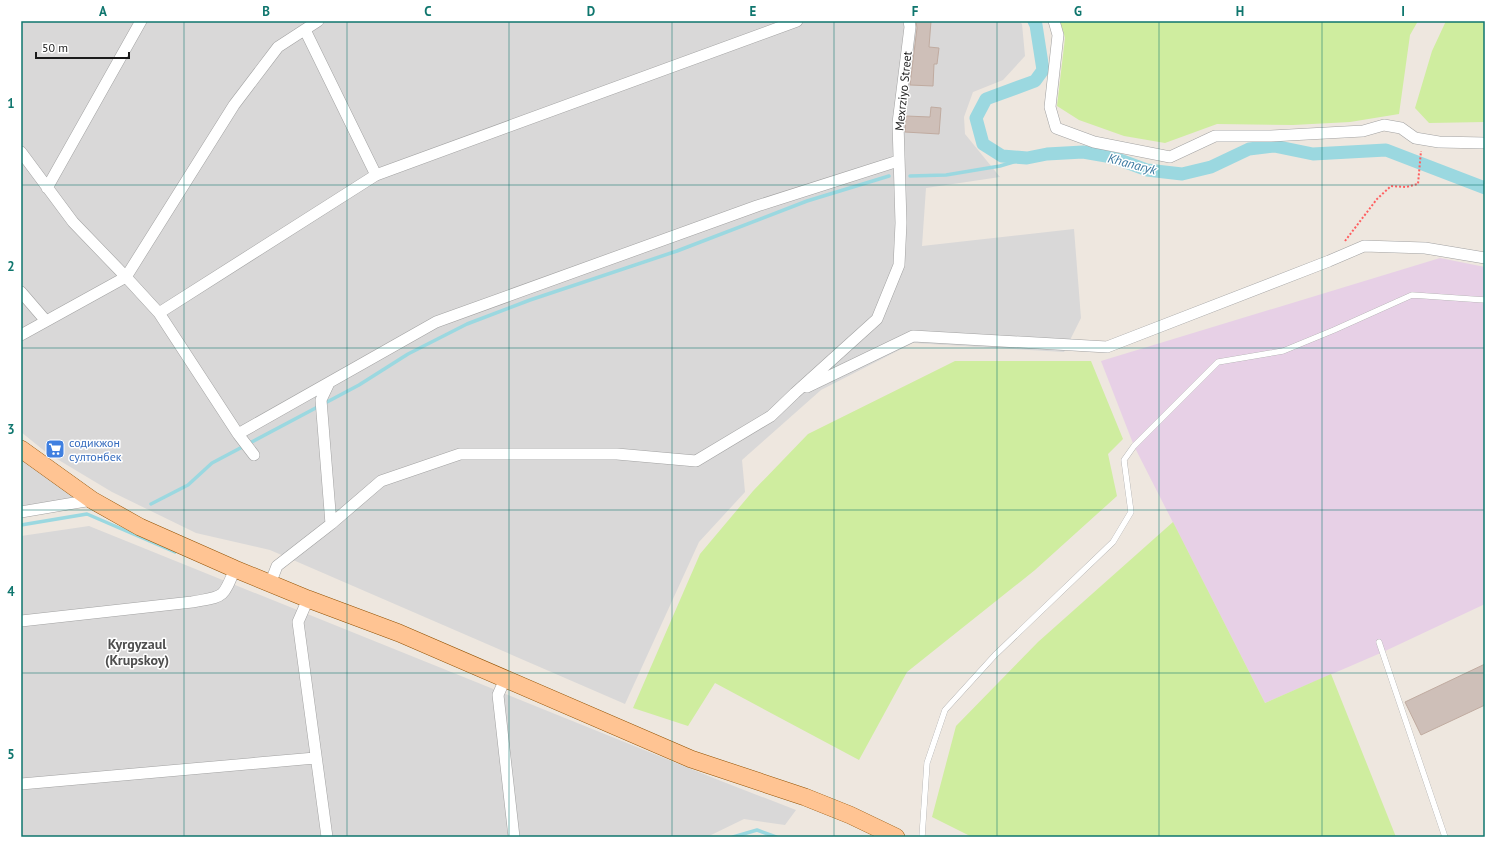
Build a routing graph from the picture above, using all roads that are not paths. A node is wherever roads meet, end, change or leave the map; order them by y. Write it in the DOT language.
graph roads {
  1 [pos="141,21"];
  2 [pos="318,21"];
  3 [pos="797,21"];
  4 [pos="909,21"];
  5 [pos="1054,21"];
  6 [pos="305,30"];
  7 [pos="1485,143"];
  8 [pos="21,152"];
  9 [pos="898,161"];
  10 [pos="376,175"];
  11 [pos="47,188"];
  12 [pos="1485,258"];
  13 [pos="126,277"];
  14 [pos="21,292"];
  15 [pos="1485,300"];
  16 [pos="159,313"];
  17 [pos="46,321"];
  18 [pos="21,335"];
  19 [pos="329,382"];
  20 [pos="795,393"];
  21 [pos="240,438"];
  22 [pos="21,449"];
  23 [pos="253,455"];
  24 [pos="92,500"];
  25 [pos="21,512"];
  26 [pos="331,524"];
  27 [pos="236,570"];
  28 [pos="270,584"];
  29 [pos="308,599"];
  30 [pos="21,621"];
  31 [pos="1379,642"];
  32 [pos="505,679"];
  33 [pos="315,758"];
  34 [pos="21,784"];
  35 [pos="326,837"];
  36 [pos="514,837"];
  37 [pos="896,837"];
  38 [pos="922,837"];
  39 [pos="1445,837"];
  1 -- 11 [label="street"];
  2 -- 6 [label="street"];
  3 -- 10 [label="street"];
  4 -- 9 [label="street, Mexrziyo Street"];
  5 -- 7 [label="street"];
  6 -- 10 [label="street"];
  6 -- 13 [label="street"];
  8 -- 11 [label="street"];
  9 -- 19 [label="street"];
  9 -- 20 [label="street, Mexrziyo Street"];
  10 -- 16 [label="street"];
  11 -- 13 [label="street"];
  12 -- 20 [label="street"];
  13 -- 16 [label="street"];
  13 -- 17 [label="street"];
  14 -- 17 [label="street"];
  15 -- 38 [label="lane"];
  16 -- 21 [label="street"];
  17 -- 18 [label="street"];
  19 -- 21 [label="street"];
  19 -- 26 [label="street"];
  20 -- 26 [label="street, Mexrziyo Street"];
  21 -- 23 [label="street"];
  22 -- 24 [label="main road"];
  24 -- 25 [label="street"];
  24 -- 27 [label="main road"];
  26 -- 28 [label="street, Mexrziyo Street"];
  27 -- 28 [label="main road"];
  27 -- 30 [label="street"];
  28 -- 29 [label="main road"];
  29 -- 32 [label="main road"];
  29 -- 33 [label="street"];
  31 -- 39 [label="lane"];
  32 -- 36 [label="street"];
  32 -- 37 [label="main road"];
  33 -- 34 [label="street"];
  33 -- 35 [label="street"];
}
